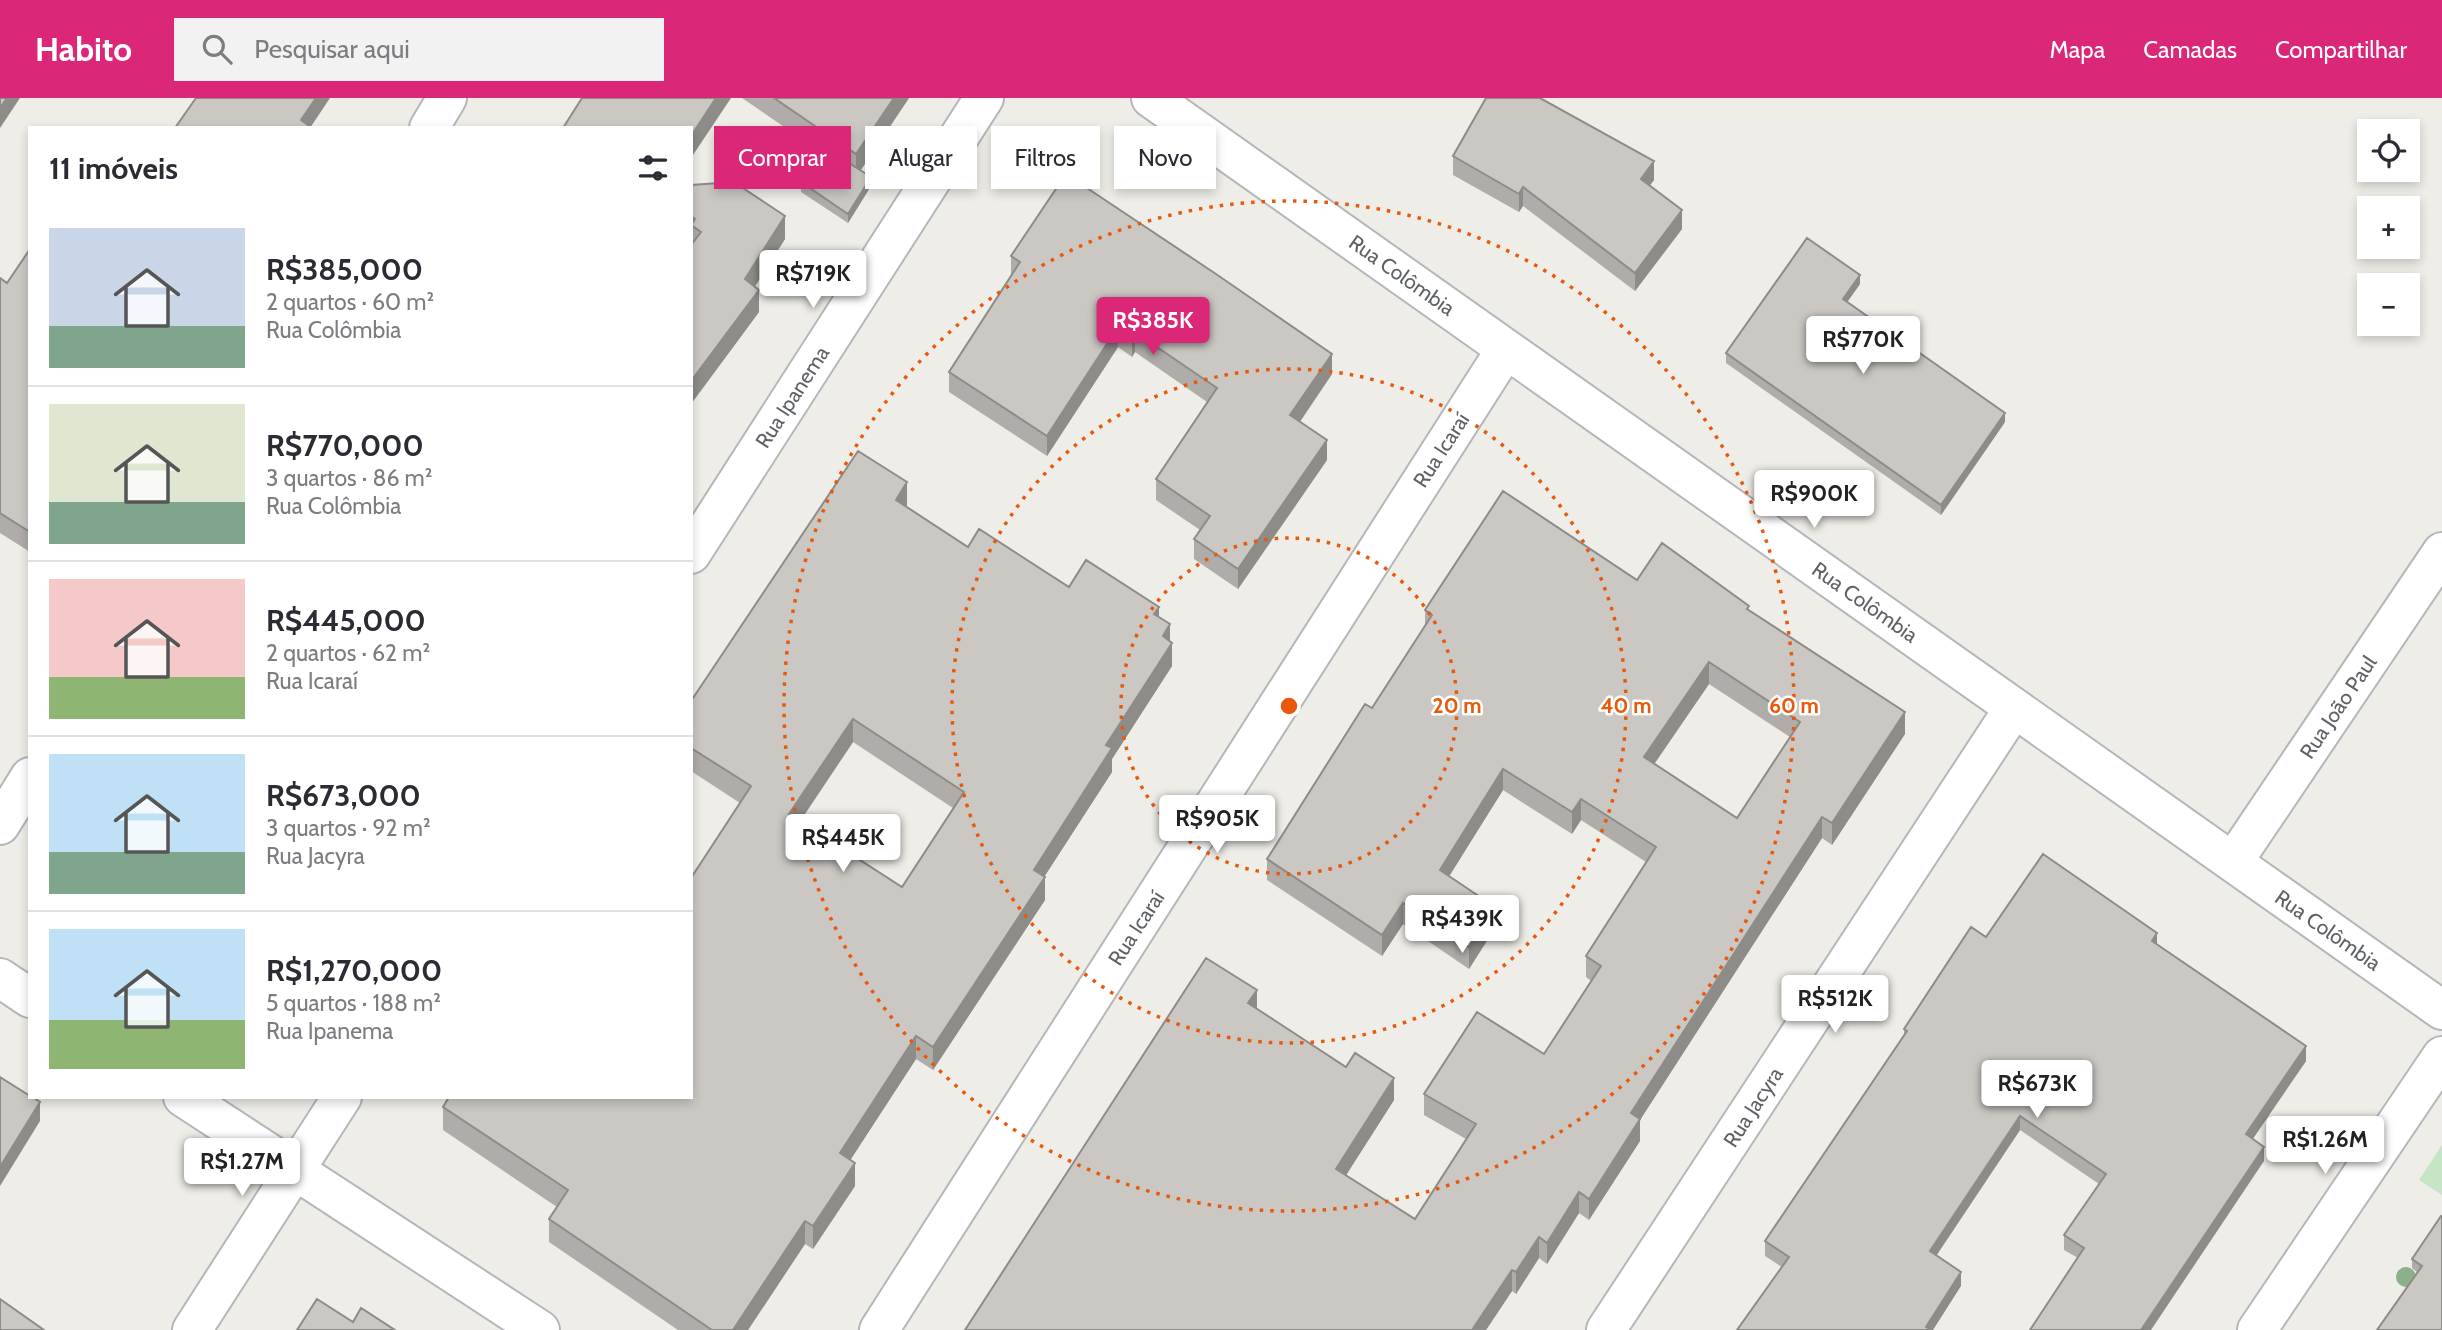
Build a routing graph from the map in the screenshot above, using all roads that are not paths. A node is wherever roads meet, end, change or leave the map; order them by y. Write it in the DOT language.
graph roads {
  1 [pos="447,98"];
  2 [pos="984,98"];
  3 [pos="1170,103"];
  4 [pos="430,126"];
  5 [pos="1506,349"];
  6 [pos="693,551"];
  7 [pos="2442,552"];
  8 [pos="2014,708"];
  9 [pos="28,780"];
  10 [pos="0,825"];
  11 [pos="2233,862"];
  12 [pos="0,978"];
  13 [pos="28,997"];
  14 [pos="2442,1010"];
  15 [pos="2442,1056"];
  16 [pos="186,1099"];
  17 [pos="341,1099"];
  18 [pos="295,1170"];
  19 [pos="192,1330"];
  20 [pos="540,1330"];
  21 [pos="878,1330"];
  22 [pos="1606,1330"];
  23 [pos="2257,1330"];
  1 -- 4 [label="street"];
  2 -- 6 [label="street, Rua Ipanema"];
  3 -- 5 [label="street, Rua Colômbia"];
  5 -- 8 [label="street, Rua Colômbia"];
  5 -- 21 [label="street, Rua Icaraí"];
  7 -- 11 [label="street, Rua João Paul"];
  8 -- 11 [label="street, Rua Colômbia"];
  8 -- 22 [label="street, Rua Jacyra"];
  9 -- 10 [label="street"];
  11 -- 14 [label="street, Rua Colômbia"];
  12 -- 13 [label="street"];
  15 -- 23 [label="street"];
  16 -- 18 [label="street"];
  17 -- 18 [label="street"];
  18 -- 19 [label="street"];
  18 -- 20 [label="street"];
}
